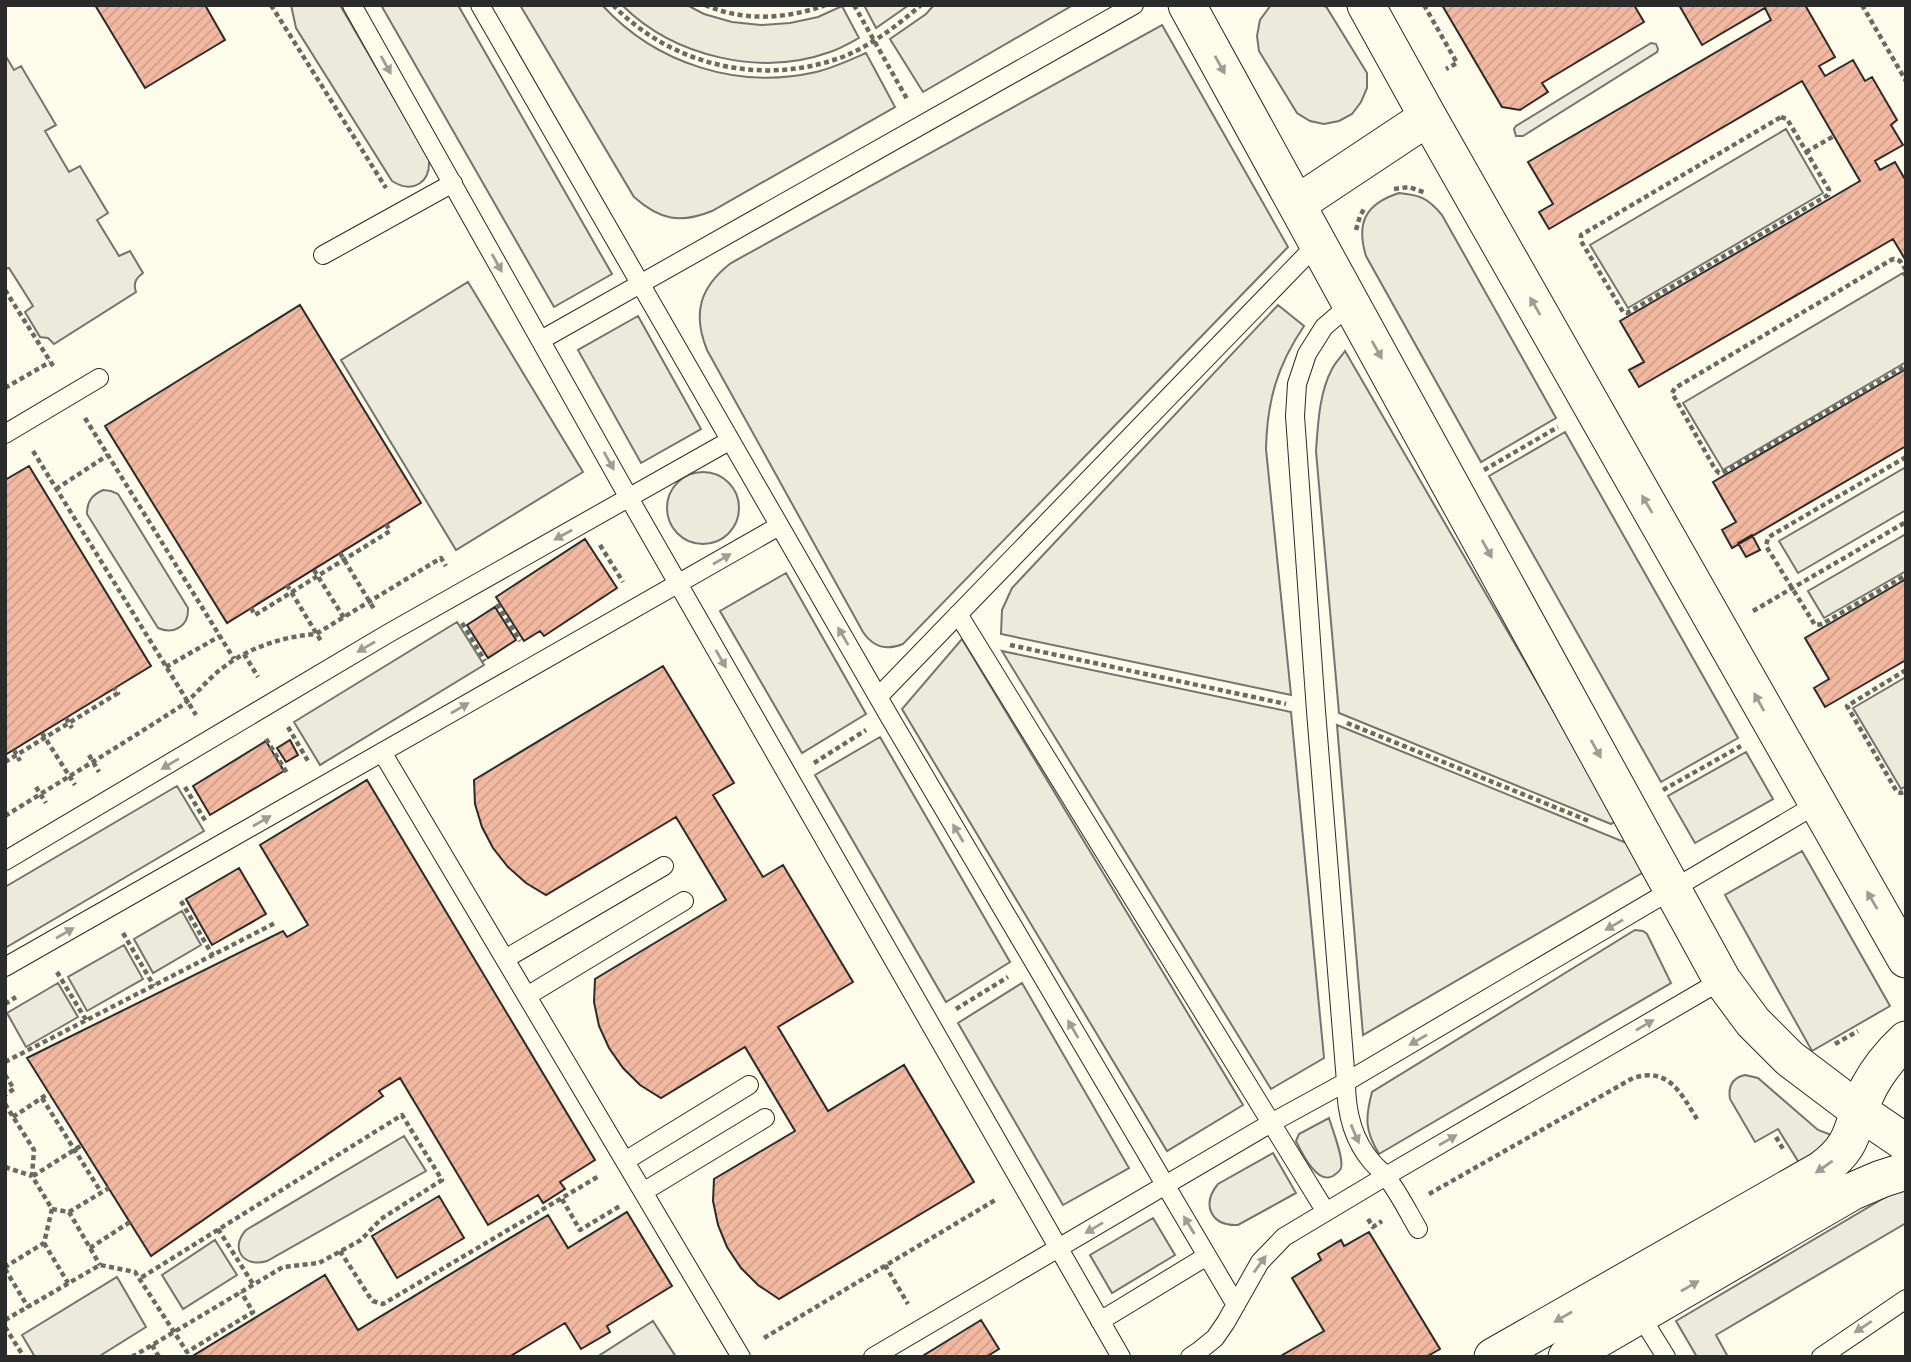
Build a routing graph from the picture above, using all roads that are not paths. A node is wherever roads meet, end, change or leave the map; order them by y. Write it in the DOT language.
graph roads {
  1 [pos="352,5"];
  2 [pos="480,5"];
  3 [pos="1134,5"];
  4 [pos="1187,5"];
  5 [pos="1366,5"];
  6 [pos="1427,117"];
  7 [pos="453,183"];
  8 [pos="1297,204"];
  9 [pos="1319,242"];
  10 [pos="323,255"];
  11 [pos="639,285"];
  12 [pos="1352,303"];
  13 [pos="541,340"];
  14 [pos="99,379"];
  15 [pos="12,430"];
  16 [pos="729,441"];
  17 [pos="629,498"];
  18 [pos="779,526"];
  19 [pos="678,584"];
  20 [pos="958,614"];
  21 [pos="878,697"];
  22 [pos="382,752"];
  23 [pos="1817,804"];
  24 [pos="5,861"];
  25 [pos="664,866"];
  26 [pos="1673,890"];
  27 [pos="684,901"];
  28 [pos="505,959"];
  29 [pos="1906,959"];
  30 [pos="5,967"];
  31 [pos="1722,980"];
  32 [pos="527,996"];
  33 [pos="1906,1040"];
  34 [pos="1346,1082"];
  35 [pos="749,1085"];
  36 [pos="1859,1111"];
  37 [pos="765,1118"];
  38 [pos="1271,1123"];
  39 [pos="1906,1143"];
  40 [pos="625,1161"];
  41 [pos="1906,1171"];
  42 [pos="1386,1176"];
  43 [pos="1165,1186"];
  44 [pos="643,1192"];
  45 [pos="1326,1212"];
  46 [pos="1418,1229"];
  47 [pos="1059,1248"];
  48 [pos="1207,1256"];
  49 [pos="1637,1275"];
  50 [pos="1602,1294"];
  51 [pos="1906,1299"];
  52 [pos="1236,1305"];
  53 [pos="1636,1317"];
  54 [pos="1100,1321"];
  55 [pos="740,1354"];
  56 [pos="873,1357"];
  57 [pos="1121,1357"];
  58 [pos="1191,1357"];
  59 [pos="1493,1357"];
  60 [pos="1567,1357"];
  61 [pos="1666,1357"];
  62 [pos="1821,1357"];
  1 -- 7 [label="lane, one-way"];
  2 -- 11 [label="lane"];
  3 -- 11 [label="lane"];
  4 -- 8 [label="street, one-way"];
  5 -- 6 [label="street"];
  6 -- 8 [label="street"];
  23 -- 6 [label="street, one-way"];
  7 -- 10 [label="lane"];
  7 -- 13 [label="lane, one-way"];
  8 -- 9 [label="street"];
  9 -- 12 [label="street"];
  9 -- 20 [label="lane"];
  11 -- 13 [label="lane"];
  11 -- 16 [label="lane"];
  12 -- 26 [label="street, one-way"];
  12 -- 34 [label="lane"];
  13 -- 17 [label="lane, one-way"];
  14 -- 15 [label="lane"];
  16 -- 17 [label="lane"];
  16 -- 18 [label="lane"];
  17 -- 19 [label="lane"];
  17 -- 24 [label="lane, one-way"];
  19 -- 18 [label="lane, one-way"];
  21 -- 18 [label="lane, one-way"];
  22 -- 19 [label="lane, one-way"];
  19 -- 47 [label="lane, one-way"];
  20 -- 21 [label="lane"];
  20 -- 38 [label="lane"];
  43 -- 21 [label="lane, one-way"];
  22 -- 28 [label="lane"];
  30 -- 22 [label="lane, one-way"];
  23 -- 26 [label="lane"];
  29 -- 23 [label="street, one-way"];
  25 -- 28 [label="lane"];
  26 -- 31 [label="street"];
  26 -- 34 [label="lane, one-way"];
  27 -- 32 [label="lane"];
  28 -- 32 [label="lane"];
  31 -- 36 [label="street"];
  42 -- 31 [label="lane, one-way"];
  32 -- 40 [label="lane"];
  33 -- 36 [label="street"];
  34 -- 38 [label="lane"];
  34 -- 42 [label="lane, one-way"];
  35 -- 40 [label="lane"];
  36 -- 39 [label="street"];
  36 -- 49 [label="street, one-way"];
  37 -- 44 [label="lane"];
  38 -- 43 [label="lane"];
  38 -- 45 [label="lane"];
  40 -- 44 [label="lane"];
  53 -- 41 [label="street, one-way"];
  42 -- 45 [label="lane"];
  42 -- 46 [label="lane"];
  43 -- 47 [label="lane, one-way"];
  48 -- 43 [label="lane, one-way"];
  44 -- 55 [label="lane"];
  52 -- 45 [label="lane, one-way"];
  47 -- 54 [label="lane"];
  47 -- 56 [label="lane"];
  48 -- 52 [label="lane"];
  48 -- 54 [label="lane"];
  49 -- 50 [label="street"];
  49 -- 53 [label="street"];
  50 -- 53 [label="street"];
  50 -- 59 [label="street, one-way"];
  51 -- 62 [label="lane, one-way"];
  52 -- 58 [label="lane"];
  53 -- 60 [label="street"];
  53 -- 61 [label="lane"];
  54 -- 57 [label="lane"];
}
